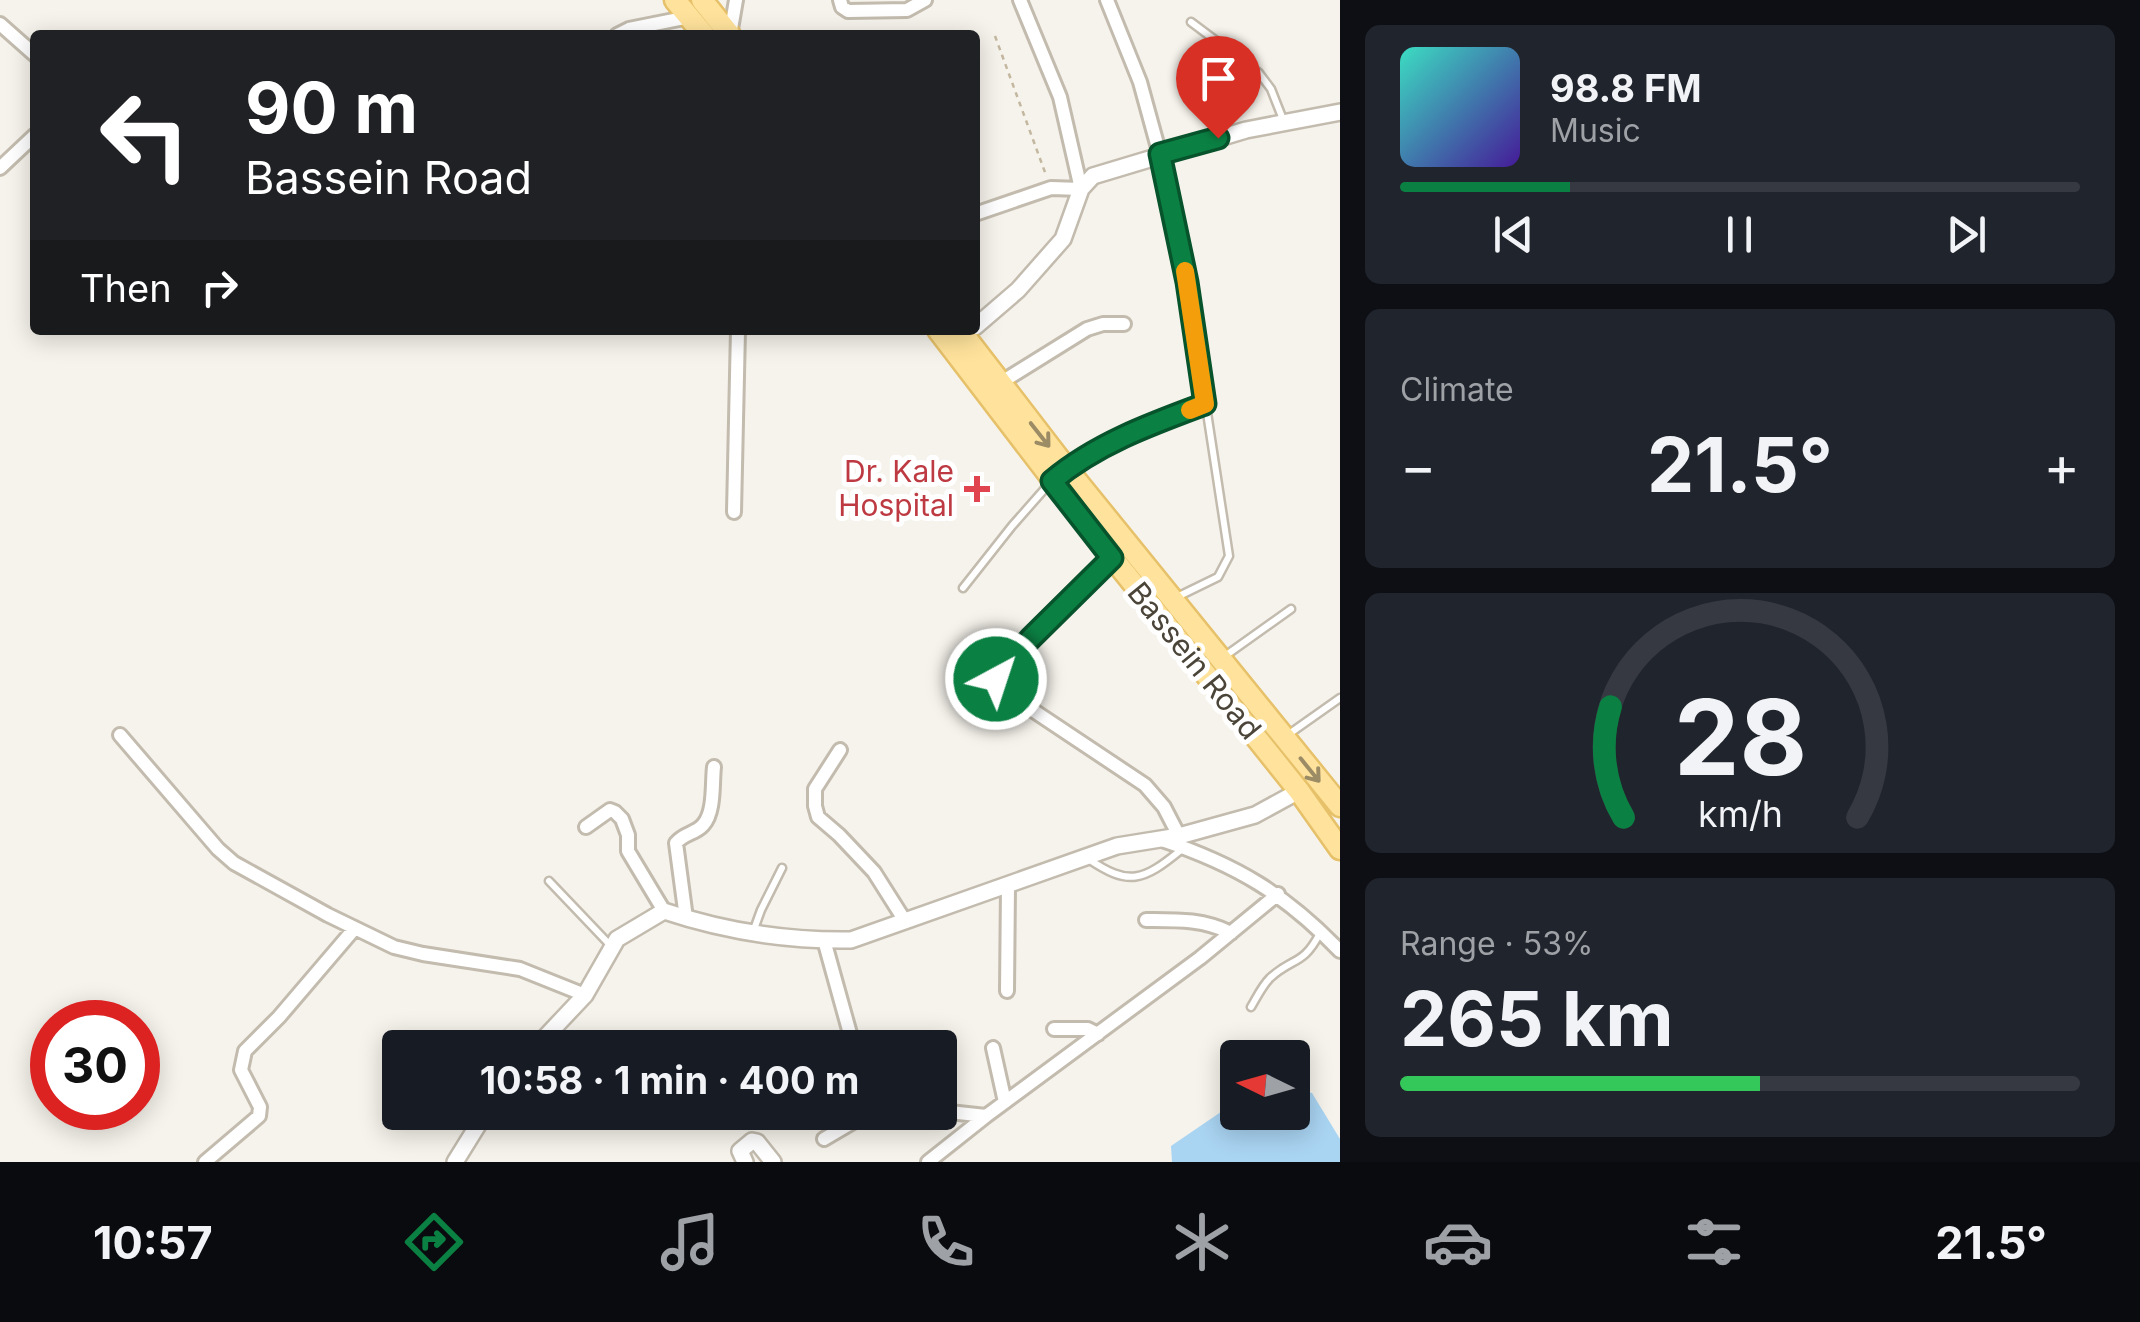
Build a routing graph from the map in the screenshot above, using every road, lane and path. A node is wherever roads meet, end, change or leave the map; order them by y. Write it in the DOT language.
graph roads {
  1 [pos="675,0"];
  2 [pos="736,0"];
  3 [pos="840,0"];
  4 [pos="925,0"];
  5 [pos="1020,0"];
  6 [pos="1107,0"];
  7 [pos="696,8"];
  8 [pos="1191,22"];
  9 [pos="0,24"];
  10 [pos="627,30"];
  11 [pos="724,30"];
  12 [pos="731,30"];
  13 [pos="996,36"];
  14 [pos="30,51"];
  15 [pos="1340,112"];
  16 [pos="1285,123"];
  17 [pos="30,140"];
  18 [pos="1160,154"];
  19 [pos="0,168"];
  20 [pos="1051,188"];
  21 [pos="1081,189"];
  22 [pos="980,212"];
  23 [pos="980,321"];
  24 [pos="1124,324"];
  25 [pos="738,335"];
  26 [pos="965,335"];
  27 [pos="965,335"];
  28 [pos="1000,383"];
  29 [pos="1205,404"];
  30 [pos="1059,475"];
  31 [pos="734,512"];
  32 [pos="1120,551"];
  33 [pos="962,588"];
  34 [pos="1172,600"];
  35 [pos="1291,609"];
  36 [pos="1220,660"];
  37 [pos="1340,698"];
  38 [pos="120,735"];
  39 [pos="1284,738"];
  40 [pos="840,750"];
  41 [pos="714,767"];
  42 [pos="1299,791"];
  43 [pos="1340,806"];
  44 [pos="586,827"];
  45 [pos="1337,841"];
  46 [pos="1181,842"];
  47 [pos="1086,858"];
  48 [pos="782,868"];
  49 [pos="549,880"];
  50 [pos="1008,886"];
  51 [pos="1278,894"];
  52 [pos="664,911"];
  53 [pos="686,918"];
  54 [pos="1146,920"];
  55 [pos="905,921"];
  56 [pos="355,928"];
  57 [pos="1320,931"];
  58 [pos="1231,932"];
  59 [pos="753,933"];
  60 [pos="824,940"];
  61 [pos="612,948"];
  62 [pos="1340,951"];
  63 [pos="1007,991"];
  64 [pos="585,994"];
  65 [pos="1252,1007"];
  66 [pos="1054,1028"];
  67 [pos="552,1030"];
  68 [pos="849,1030"];
  69 [pos="1098,1034"];
  70 [pos="993,1048"];
  71 [pos="1005,1102"];
  72 [pos="957,1113"];
  73 [pos="986,1116"];
  74 [pos="474,1130"];
  75 [pos="839,1130"];
  76 [pos="824,1139"];
  77 [pos="204,1162"];
  78 [pos="454,1162"];
  79 [pos="745,1162"];
  80 [pos="774,1162"];
  81 [pos="928,1162"];
  1 -- 7 [label="main road"];
  2 -- 12 [label="street"];
  3 -- 4 [label="street"];
  5 -- 21 [label="street"];
  6 -- 18 [label="street"];
  7 -- 10 [label="street"];
  7 -- 11 [label="main road"];
  8 -- 16 [label="lane"];
  9 -- 14 [label="street"];
  13 -- 20 [label="path"];
  15 -- 16 [label="street"];
  16 -- 18 [label="street"];
  17 -- 19 [label="street"];
  18 -- 21 [label="street"];
  18 -- 29 [label="lane"];
  20 -- 21 [label="street"];
  20 -- 22 [label="street"];
  21 -- 23 [label="street"];
  24 -- 28 [label="street"];
  25 -- 31 [label="street"];
  26 -- 28 [label="main road, Bassein Road"];
  27 -- 30 [label="main road, Bassein Road"];
  28 -- 30 [label="main road, Bassein Road, one-way"];
  29 -- 30 [label="lane"];
  29 -- 34 [label="lane"];
  30 -- 32 [label="main road, Bassein Road"];
  30 -- 33 [label="lane"];
  32 -- 34 [label="main road, Bassein Road"];
  32 -- 42 [label="main road, Bassein Road"];
  32 -- 46 [label="street"];
  34 -- 36 [label="main road, Bassein Road"];
  35 -- 36 [label="lane"];
  36 -- 39 [label="main road, Bassein Road"];
  37 -- 39 [label="lane"];
  38 -- 56 [label="street"];
  39 -- 43 [label="main road, Bassein Road, one-way"];
  40 -- 55 [label="street"];
  41 -- 53 [label="street"];
  42 -- 45 [label="main road, Bassein Road"];
  42 -- 46 [label="street"];
  44 -- 52 [label="street"];
  46 -- 47 [label="street"];
  46 -- 47 [label="lane"];
  46 -- 51 [label="street"];
  47 -- 50 [label="street"];
  48 -- 59 [label="lane"];
  49 -- 61 [label="lane"];
  50 -- 55 [label="street"];
  50 -- 63 [label="street"];
  51 -- 57 [label="street"];
  51 -- 58 [label="street"];
  52 -- 53 [label="street"];
  52 -- 61 [label="street"];
  53 -- 59 [label="street"];
  54 -- 58 [label="street"];
  55 -- 60 [label="street"];
  56 -- 64 [label="street"];
  56 -- 77 [label="street"];
  57 -- 62 [label="street"];
  57 -- 65 [label="lane"];
  58 -- 69 [label="street"];
  59 -- 60 [label="street"];
  60 -- 68 [label="street"];
  61 -- 64 [label="street"];
  64 -- 67 [label="street"];
  66 -- 69 [label="street"];
  69 -- 71 [label="street"];
  70 -- 71 [label="street"];
  71 -- 73 [label="street"];
  72 -- 73 [label="street"];
  73 -- 81 [label="street"];
  74 -- 78 [label="street"];
  75 -- 76 [label="street"];
  79 -- 80 [label="street"];
}
